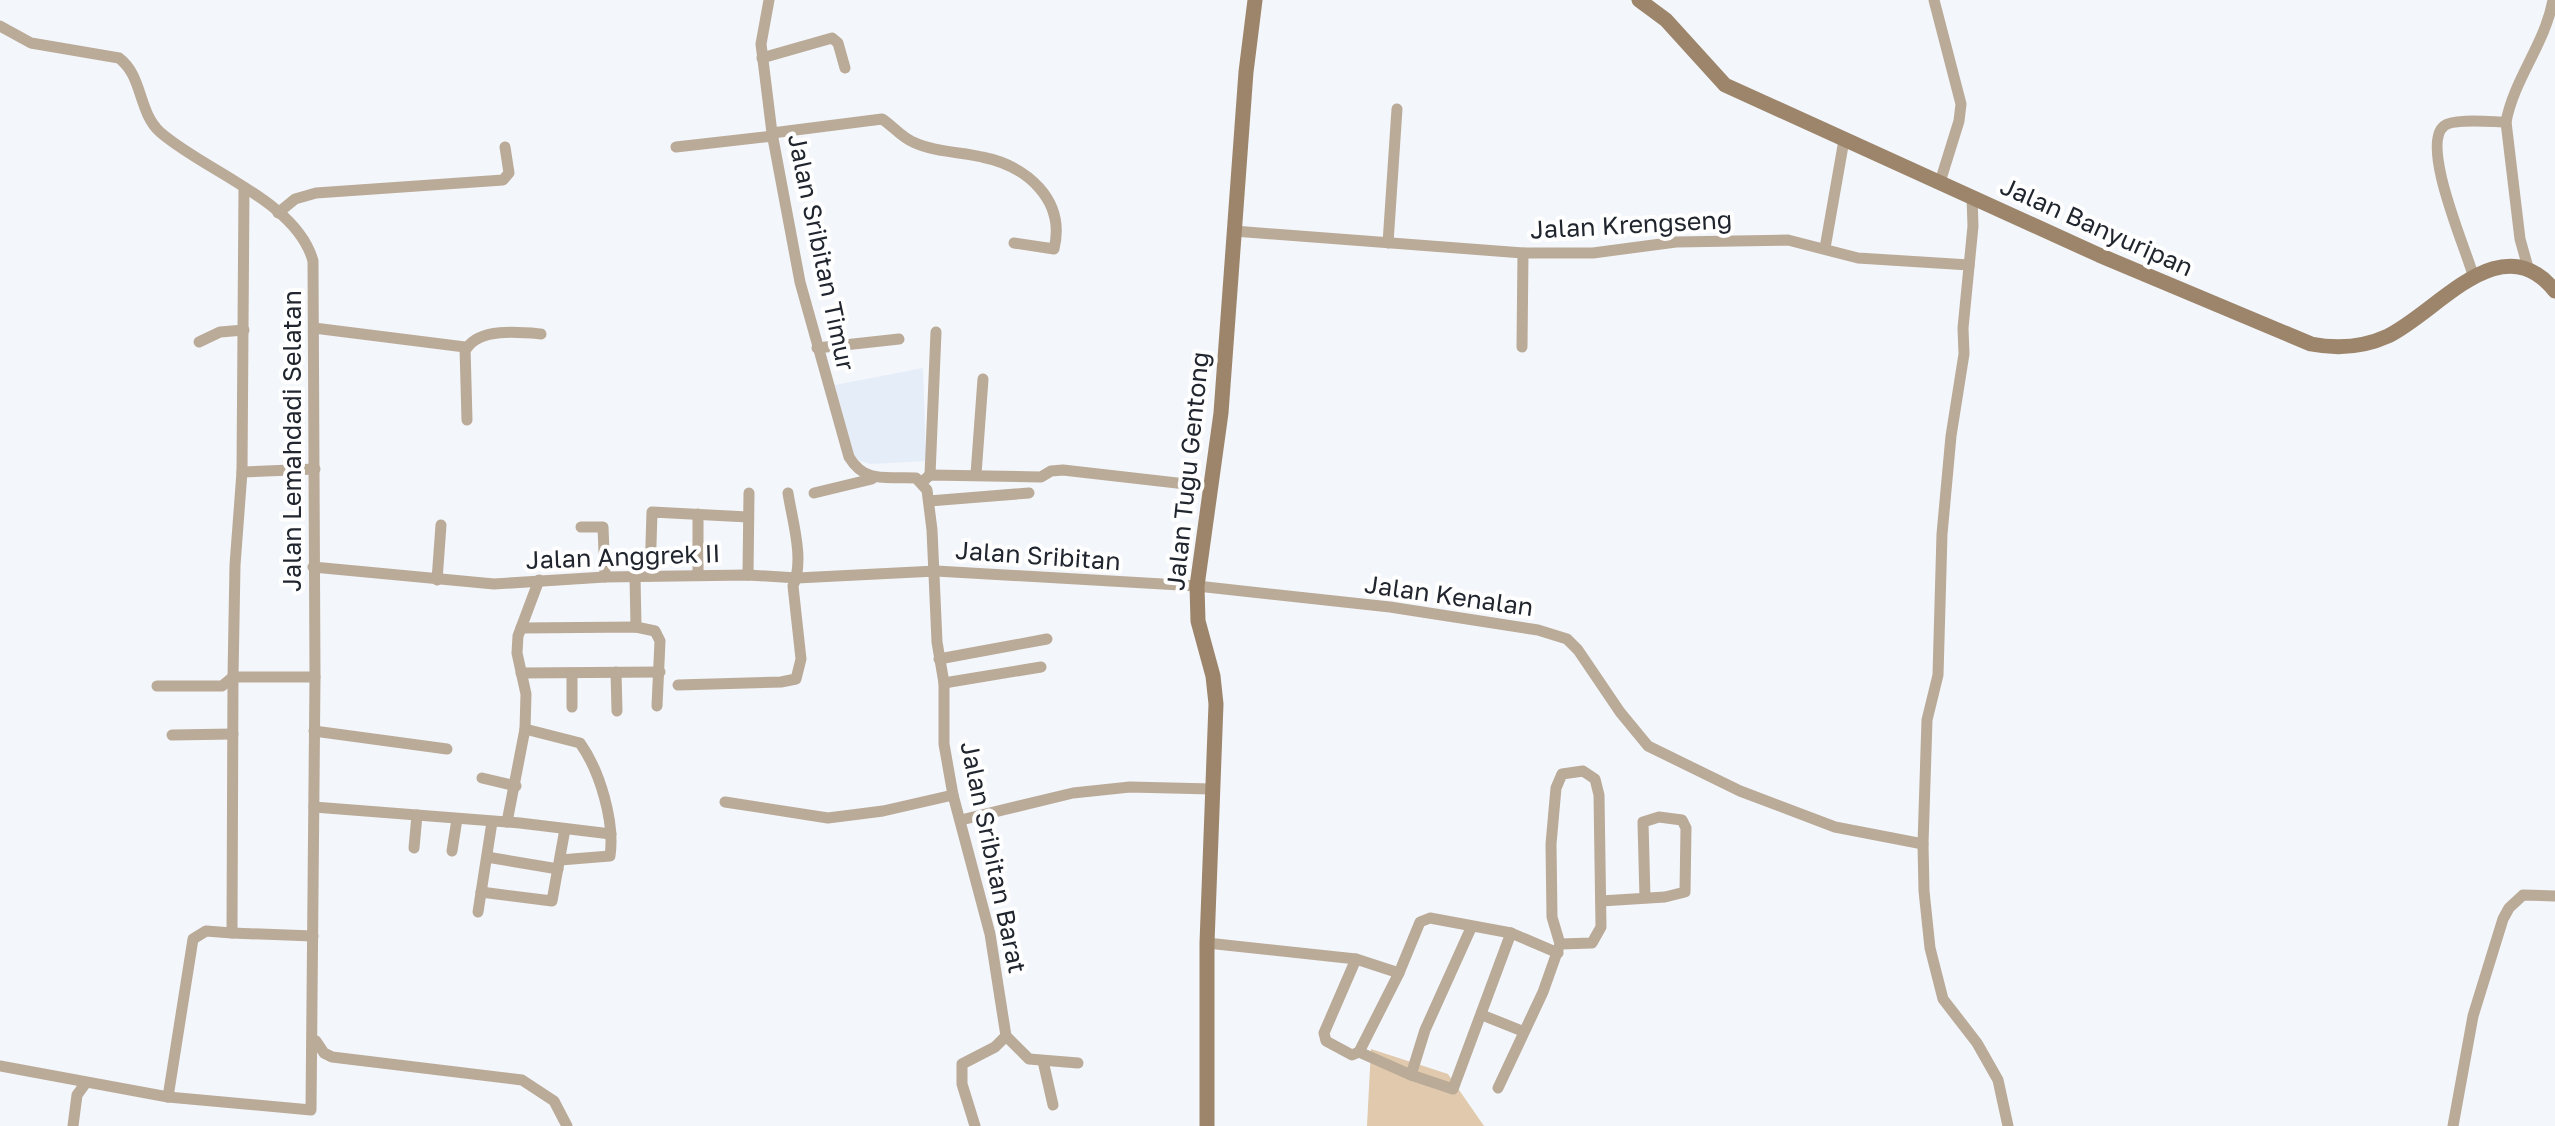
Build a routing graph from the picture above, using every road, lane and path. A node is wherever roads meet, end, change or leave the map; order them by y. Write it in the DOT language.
graph roads {
  1 [pos="769,0"];
  2 [pos="1255,0"];
  3 [pos="1639,0"];
  4 [pos="1934,0"];
  5 [pos="2553,0"];
  6 [pos="0,26"];
  7 [pos="762,58"];
  8 [pos="844,68"];
  9 [pos="1397,109"];
  10 [pos="2506,122"];
  11 [pos="773,135"];
  12 [pos="1844,140"];
  13 [pos="505,147"];
  14 [pos="676,147"];
  15 [pos="1940,182"];
  16 [pos="244,188"];
  17 [pos="1972,197"];
  18 [pos="278,213"];
  19 [pos="1234,231"];
  20 [pos="1388,242"];
  21 [pos="1014,243"];
  22 [pos="1825,248"];
  23 [pos="1523,253"];
  24 [pos="1969,265"];
  25 [pos="2530,270"];
  26 [pos="2474,276"];
  27 [pos="2555,291"];
  28 [pos="314,328"];
  29 [pos="244,330"];
  30 [pos="936,332"];
  31 [pos="541,334"];
  32 [pos="899,340"];
  33 [pos="199,342"];
  34 [pos="1522,347"];
  35 [pos="467,348"];
  36 [pos="816,348"];
  37 [pos="982,379"];
  38 [pos="467,420"];
  39 [pos="316,469"];
  40 [pos="242,472"];
  41 [pos="976,474"];
  42 [pos="1002,474"];
  43 [pos="926,478"];
  44 [pos="872,479"];
  45 [pos="1212,487"];
  46 [pos="748,493"];
  47 [pos="788,493"];
  48 [pos="814,493"];
  49 [pos="1029,494"];
  50 [pos="1002,495"];
  51 [pos="928,501"];
  52 [pos="698,514"];
  53 [pos="748,517"];
  54 [pos="441,526"];
  55 [pos="582,528"];
  56 [pos="312,567"];
  57 [pos="936,572"];
  58 [pos="698,575"];
  59 [pos="748,575"];
  60 [pos="635,576"];
  61 [pos="650,576"];
  62 [pos="606,577"];
  63 [pos="798,578"];
  64 [pos="437,580"];
  65 [pos="539,580"];
  66 [pos="1197,586"];
  67 [pos="636,627"];
  68 [pos="521,628"];
  69 [pos="1047,639"];
  70 [pos="939,658"];
  71 [pos="1041,667"];
  72 [pos="572,672"];
  73 [pos="616,672"];
  74 [pos="660,672"];
  75 [pos="520,673"];
  76 [pos="233,677"];
  77 [pos="315,678"];
  78 [pos="944,684"];
  79 [pos="157,686"];
  80 [pos="678,686"];
  81 [pos="657,706"];
  82 [pos="572,707"];
  83 [pos="617,711"];
  84 [pos="525,729"];
  85 [pos="314,731"];
  86 [pos="232,734"];
  87 [pos="172,735"];
  88 [pos="447,749"];
  89 [pos="482,778"];
  90 [pos="516,786"];
  91 [pos="1212,789"];
  92 [pos="954,794"];
  93 [pos="724,802"];
  94 [pos="314,807"];
  95 [pos="416,815"];
  96 [pos="457,819"];
  97 [pos="960,820"];
  98 [pos="492,822"];
  99 [pos="508,822"];
  100 [pos="565,828"];
  101 [pos="611,834"];
  102 [pos="1922,844"];
  103 [pos="414,848"];
  104 [pos="452,852"];
  105 [pos="486,858"];
  106 [pos="559,865"];
  107 [pos="481,892"];
  108 [pos="2555,896"];
  109 [pos="1645,898"];
  110 [pos="1601,902"];
  111 [pos="478,912"];
  112 [pos="1472,928"];
  113 [pos="232,933"];
  114 [pos="1512,933"];
  115 [pos="313,936"];
  116 [pos="1208,944"];
  117 [pos="1559,949"];
  118 [pos="1356,959"];
  119 [pos="1399,973"];
  120 [pos="1482,1015"];
  121 [pos="1522,1031"];
  122 [pos="1006,1036"];
  123 [pos="314,1038"];
  124 [pos="1359,1052"];
  125 [pos="1043,1061"];
  126 [pos="1078,1063"];
  127 [pos="0,1066"];
  128 [pos="1411,1075"];
  129 [pos="85,1084"];
  130 [pos="1498,1088"];
  131 [pos="168,1096"];
  132 [pos="1053,1105"];
  133 [pos="73,1126"];
  134 [pos="567,1126"];
  135 [pos="974,1126"];
  136 [pos="1207,1126"];
  137 [pos="2008,1126"];
  138 [pos="2453,1126"];
  1 -- 7 [label="street, Jalan Sribitan Timur"];
  2 -- 19 [label="main road, Jalan Tugu Gentong"];
  3 -- 12 [label="main road, Jalan Banyuripan"];
  4 -- 15 [label="street"];
  5 -- 10 [label="street"];
  6 -- 16 [label="street, Jalan Lemahdadi Selatan"];
  7 -- 8 [label="street"];
  7 -- 11 [label="street, Jalan Sribitan Timur"];
  9 -- 20 [label="street"];
  10 -- 25 [label="street"];
  10 -- 26 [label="street"];
  11 -- 14 [label="street"];
  11 -- 21 [label="street"];
  11 -- 36 [label="street, Jalan Sribitan Timur"];
  12 -- 15 [label="main road, Jalan Banyuripan"];
  12 -- 22 [label="street"];
  13 -- 18 [label="street"];
  15 -- 17 [label="main road, Jalan Banyuripan"];
  16 -- 18 [label="street, Jalan Lemahdadi Selatan"];
  16 -- 29 [label="street"];
  17 -- 24 [label="street"];
  17 -- 26 [label="main road, Jalan Banyuripan"];
  18 -- 28 [label="street, Jalan Lemahdadi Selatan"];
  19 -- 20 [label="street, Jalan Krengseng"];
  19 -- 45 [label="main road, Jalan Tugu Gentong"];
  20 -- 23 [label="street, Jalan Krengseng"];
  22 -- 23 [label="street, Jalan Krengseng"];
  22 -- 24 [label="street, Jalan Krengseng"];
  23 -- 34 [label="street"];
  24 -- 102 [label="street"];
  25 -- 26 [label="main road, Jalan Banyuripan"];
  25 -- 27 [label="main road"];
  28 -- 35 [label="street"];
  28 -- 39 [label="street, Jalan Lemahdadi Selatan"];
  29 -- 33 [label="street"];
  29 -- 40 [label="street"];
  30 -- 43 [label="street"];
  31 -- 35 [label="street"];
  32 -- 36 [label="street"];
  35 -- 38 [label="street"];
  36 -- 44 [label="street, Jalan Sribitan Timur"];
  37 -- 41 [label="street"];
  39 -- 40 [label="street"];
  39 -- 56 [label="street, Jalan Lemahdadi Selatan"];
  40 -- 76 [label="street"];
  41 -- 42 [label="street"];
  41 -- 43 [label="street"];
  42 -- 45 [label="street"];
  42 -- 50 [label="street"];
  43 -- 44 [label="street"];
  43 -- 51 [label="street"];
  44 -- 48 [label="street"];
  45 -- 66 [label="main road, Jalan Tugu Gentong"];
  46 -- 53 [label="street"];
  47 -- 63 [label="street"];
  49 -- 50 [label="street"];
  50 -- 51 [label="street"];
  51 -- 57 [label="street"];
  52 -- 53 [label="street"];
  52 -- 58 [label="street"];
  52 -- 61 [label="street"];
  53 -- 59 [label="street"];
  54 -- 64 [label="street"];
  55 -- 62 [label="street"];
  56 -- 64 [label="street, Jalan Anggrek II"];
  56 -- 77 [label="street, Jalan Lemahdadi Selatan"];
  57 -- 63 [label="street, Jalan Anggrek II"];
  57 -- 66 [label="street, Jalan Sribitan"];
  57 -- 70 [label="street, Jalan Sribitan Barat"];
  58 -- 59 [label="street, Jalan Anggrek II"];
  58 -- 61 [label="street, Jalan Anggrek II"];
  59 -- 63 [label="street, Jalan Anggrek II"];
  60 -- 61 [label="street, Jalan Anggrek II"];
  60 -- 62 [label="street, Jalan Anggrek II"];
  60 -- 67 [label="street"];
  62 -- 65 [label="street, Jalan Anggrek II"];
  63 -- 80 [label="street"];
  64 -- 65 [label="street, Jalan Anggrek II"];
  65 -- 68 [label="street"];
  66 -- 91 [label="main road, Jalan Tugu Gentong"];
  66 -- 102 [label="street, Jalan Kenalan"];
  67 -- 68 [label="street"];
  67 -- 74 [label="street"];
  68 -- 75 [label="street"];
  69 -- 70 [label="street"];
  70 -- 78 [label="street, Jalan Sribitan Barat"];
  71 -- 78 [label="street"];
  72 -- 73 [label="street"];
  72 -- 75 [label="street"];
  72 -- 82 [label="street"];
  73 -- 74 [label="street"];
  73 -- 83 [label="street"];
  74 -- 81 [label="street"];
  75 -- 84 [label="street"];
  76 -- 77 [label="street"];
  76 -- 79 [label="street"];
  76 -- 86 [label="street"];
  77 -- 85 [label="street, Jalan Lemahdadi Selatan"];
  78 -- 92 [label="street, Jalan Sribitan Barat"];
  84 -- 90 [label="street"];
  84 -- 101 [label="street"];
  85 -- 88 [label="street"];
  85 -- 94 [label="street, Jalan Lemahdadi Selatan"];
  86 -- 87 [label="street"];
  86 -- 113 [label="street"];
  89 -- 90 [label="street"];
  90 -- 99 [label="street"];
  91 -- 97 [label="street"];
  91 -- 116 [label="main road, Jalan Tugu Gentong"];
  92 -- 93 [label="street"];
  92 -- 97 [label="street, Jalan Sribitan Barat"];
  94 -- 95 [label="street"];
  94 -- 115 [label="street, Jalan Lemahdadi Selatan"];
  95 -- 96 [label="street"];
  95 -- 103 [label="street"];
  96 -- 98 [label="street"];
  96 -- 104 [label="street"];
  97 -- 122 [label="street, Jalan Sribitan Barat"];
  98 -- 99 [label="street"];
  98 -- 105 [label="street"];
  99 -- 100 [label="street"];
  100 -- 101 [label="street"];
  100 -- 106 [label="street"];
  101 -- 106 [label="street"];
  102 -- 137 [label="street"];
  105 -- 106 [label="street"];
  105 -- 107 [label="street"];
  106 -- 107 [label="street"];
  107 -- 111 [label="street"];
  108 -- 138 [label="street"];
  109 -- 109 [label="street"];
  109 -- 110 [label="street"];
  110 -- 117 [label="street"];
  110 -- 117 [label="street"];
  112 -- 114 [label="street"];
  112 -- 119 [label="street"];
  112 -- 128 [label="street"];
  113 -- 115 [label="street"];
  113 -- 131 [label="street"];
  114 -- 117 [label="street"];
  114 -- 120 [label="street"];
  115 -- 123 [label="street, Jalan Lemahdadi Selatan"];
  116 -- 118 [label="street"];
  116 -- 136 [label="main road, Jalan Tugu Gentong"];
  117 -- 121 [label="street"];
  118 -- 119 [label="street"];
  118 -- 124 [label="street"];
  119 -- 124 [label="street"];
  120 -- 121 [label="street"];
  120 -- 128 [label="street"];
  121 -- 130 [label="street"];
  122 -- 125 [label="street"];
  122 -- 135 [label="street"];
  123 -- 131 [label="street, Jalan Lemahdadi Selatan"];
  123 -- 134 [label="street"];
  124 -- 128 [label="street"];
  125 -- 126 [label="street"];
  125 -- 132 [label="street"];
  127 -- 129 [label="street"];
  129 -- 131 [label="street"];
  129 -- 133 [label="street"];
}
